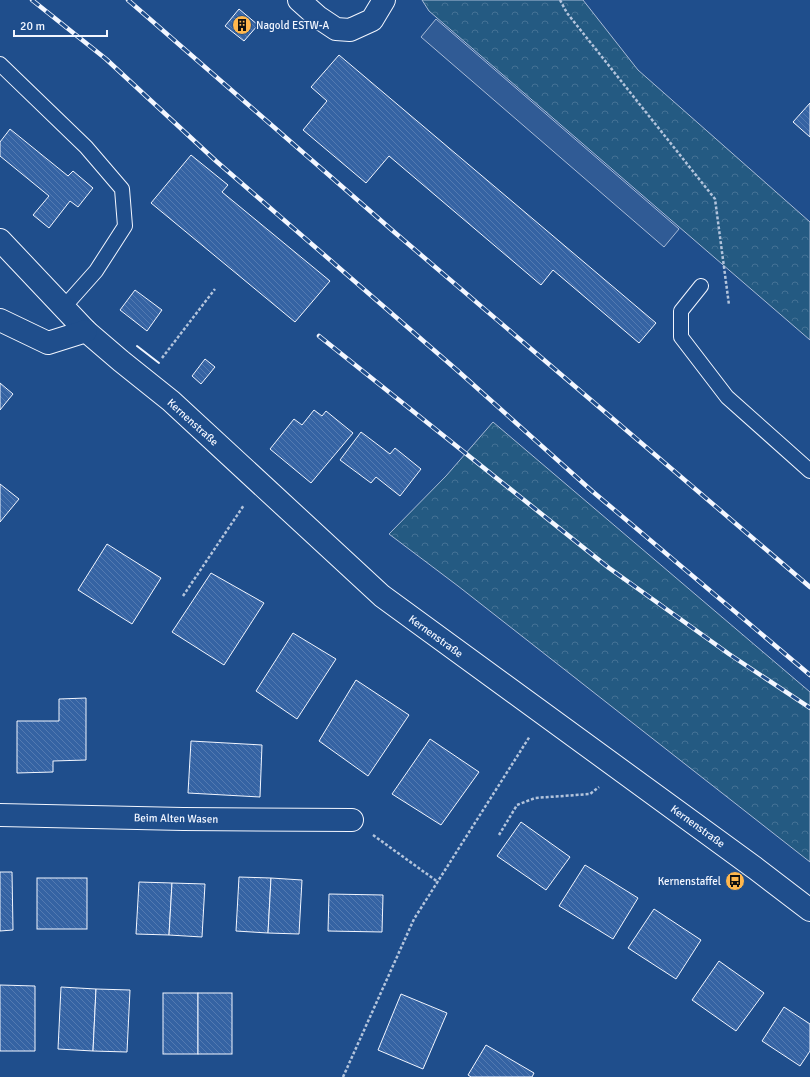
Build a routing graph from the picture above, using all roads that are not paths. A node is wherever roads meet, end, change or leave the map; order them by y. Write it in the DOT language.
graph roads {
  1 [pos="299,0"];
  2 [pos="384,0"];
  3 [pos="0,64"];
  4 [pos="0,240"];
  5 [pos="701,286"];
  6 [pos="64,307"];
  7 [pos="0,320"];
  8 [pos="86,331"];
  9 [pos="810,471"];
  10 [pos="0,816"];
  11 [pos="352,820"];
  12 [pos="810,910"];
  1 -- 2 [label="street"];
  3 -- 6 [label="lane"];
  4 -- 6 [label="street, Kernenstraße"];
  5 -- 9 [label="lane"];
  6 -- 8 [label="street, Kernenstraße"];
  7 -- 8 [label="street"];
  8 -- 12 [label="street, Kernenstraße"];
  10 -- 11 [label="street, Beim Alten Wasen"];
}
